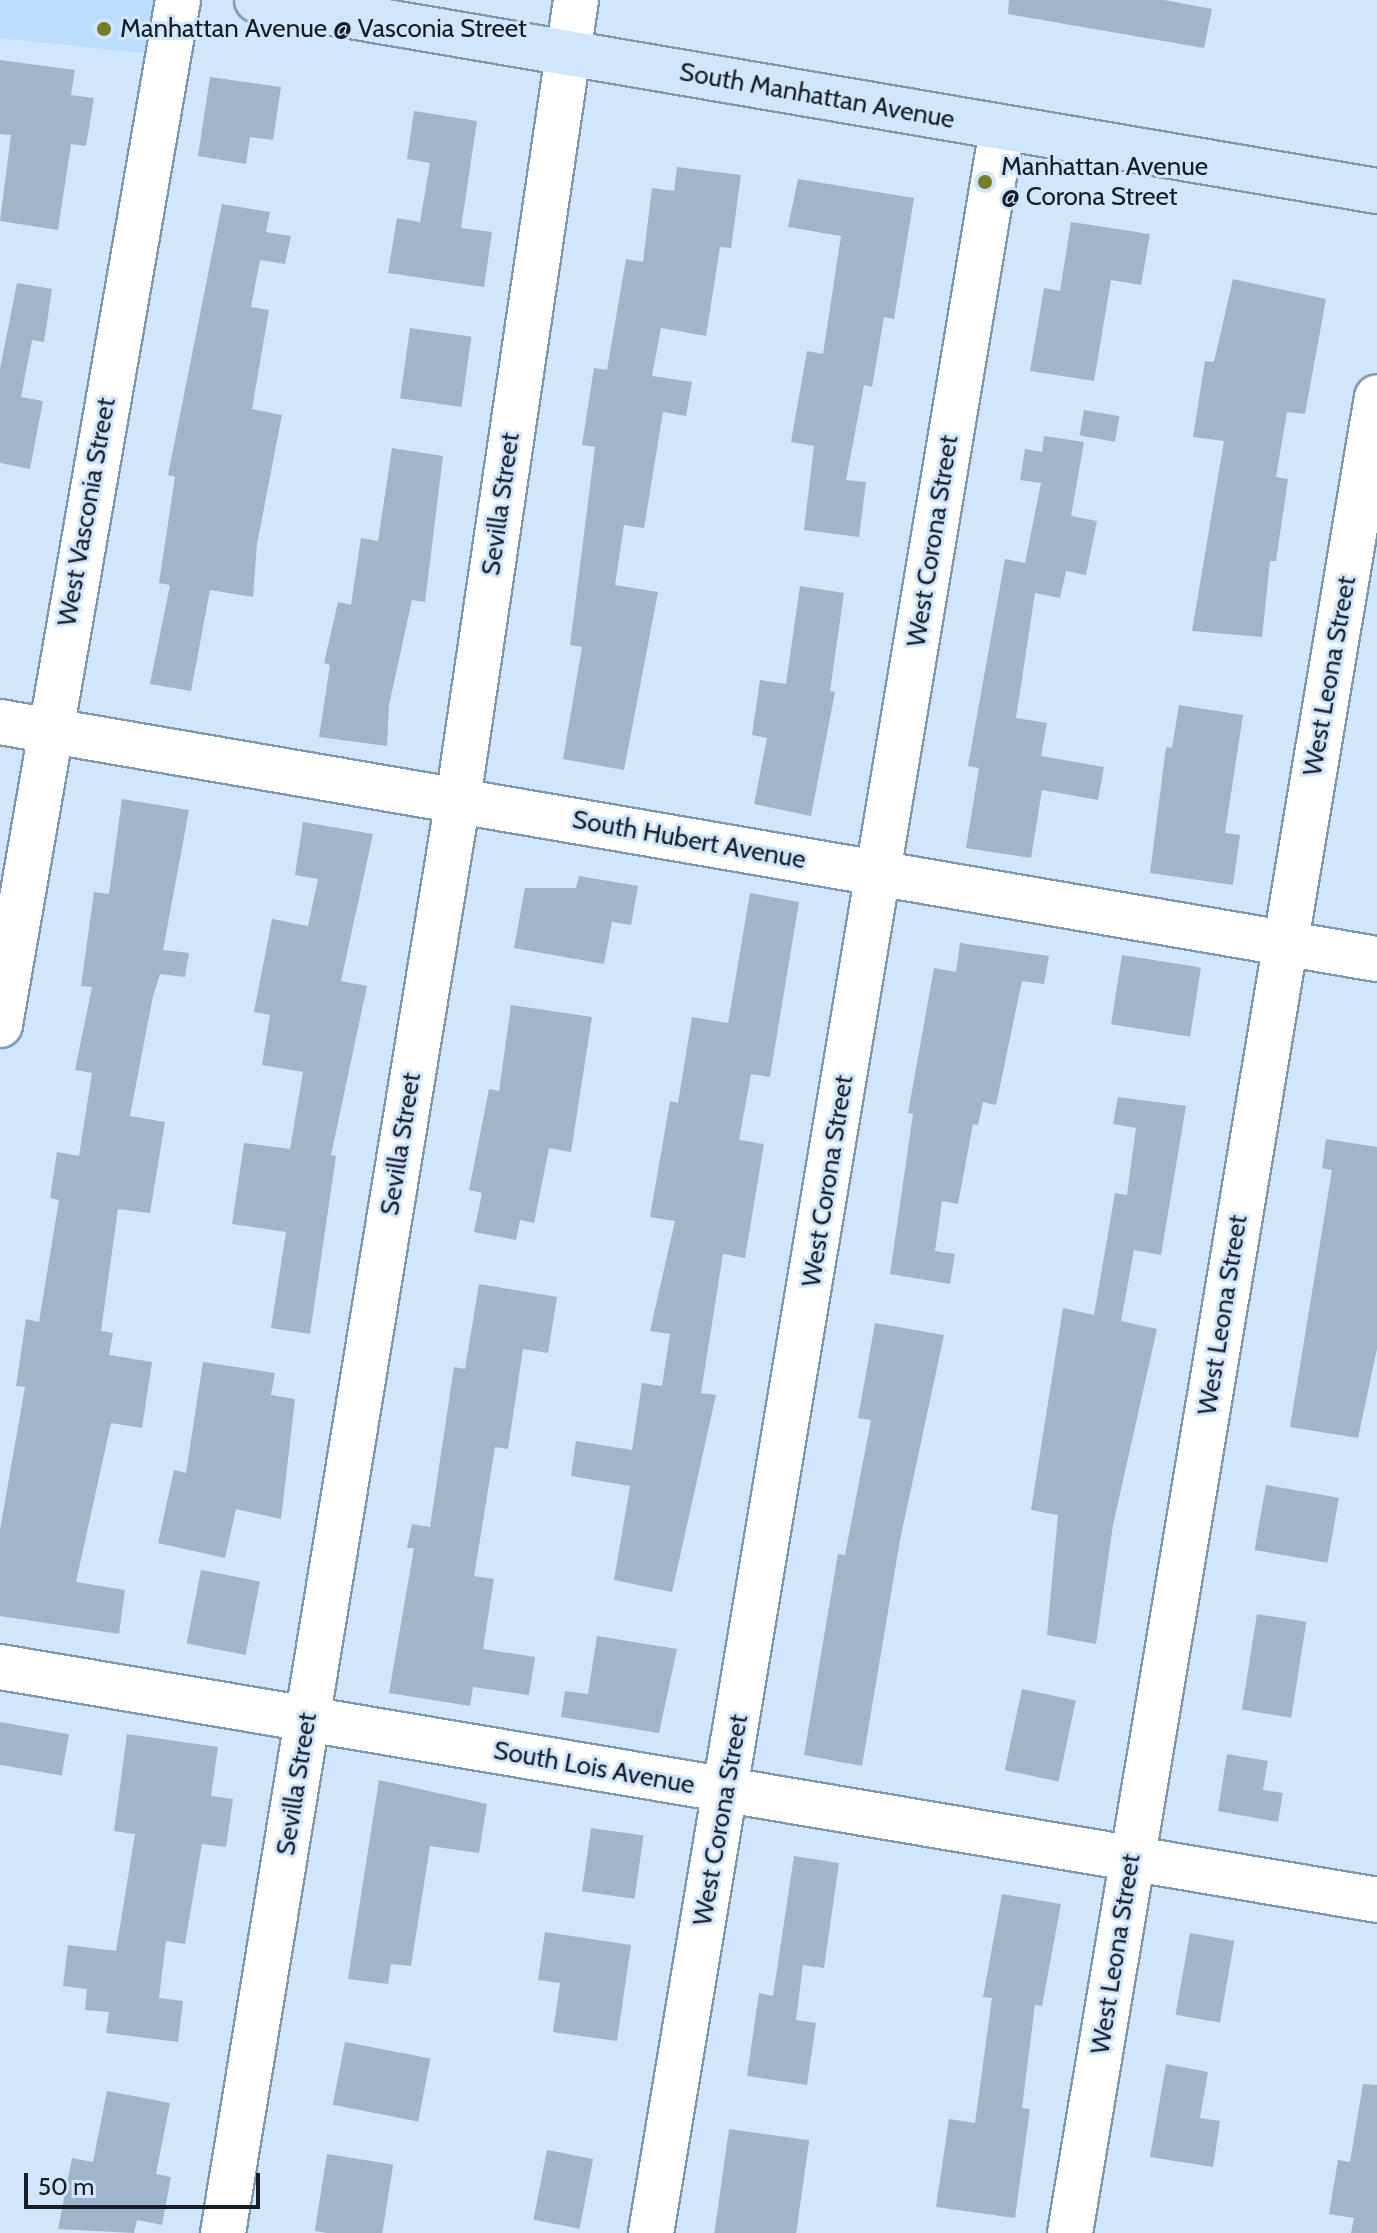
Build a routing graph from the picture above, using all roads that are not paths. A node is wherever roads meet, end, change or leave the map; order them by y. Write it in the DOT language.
graph roads {
  1 [pos="178,0"];
  2 [pos="257,0"];
  3 [pos="576,0"];
  4 [pos="568,54"];
  5 [pos="1002,128"];
  6 [pos="1377,191"];
  7 [pos="1377,397"];
  8 [pos="0,722"];
  9 [pos="49,730"];
  10 [pos="458,800"];
  11 [pos="879,873"];
  12 [pos="1285,944"];
  13 [pos="1377,959"];
  14 [pos="0,1025"];
  15 [pos="0,1667"];
  16 [pos="308,1720"];
  17 [pos="727,1791"];
  18 [pos="1133,1858"];
  19 [pos="1377,1900"];
  20 [pos="223,2233"];
  21 [pos="651,2233"];
  22 [pos="1070,2233"];
  1 -- 9 [label="street, West Vasconia Street"];
  2 -- 4 [label="main road, South Manhattan Avenue"];
  3 -- 4 [label="street, Sevilla Street"];
  4 -- 5 [label="main road, South Manhattan Avenue"];
  4 -- 10 [label="street, Sevilla Street"];
  5 -- 6 [label="main road, South Manhattan Avenue"];
  5 -- 11 [label="street, West Corona Street"];
  7 -- 12 [label="street, West Leona Street"];
  8 -- 9 [label="street, South Hubert Avenue"];
  9 -- 10 [label="street, South Hubert Avenue"];
  9 -- 14 [label="street, West Vasconia Street"];
  10 -- 11 [label="street, South Hubert Avenue"];
  10 -- 16 [label="street, Sevilla Street"];
  11 -- 12 [label="street, South Hubert Avenue"];
  11 -- 17 [label="street, West Corona Street"];
  12 -- 13 [label="street, South Hubert Avenue"];
  12 -- 18 [label="street, West Leona Street"];
  15 -- 16 [label="street, South Lois Avenue"];
  16 -- 17 [label="street, South Lois Avenue"];
  16 -- 20 [label="street, Sevilla Street"];
  17 -- 18 [label="street, South Lois Avenue"];
  17 -- 21 [label="street, West Corona Street"];
  18 -- 19 [label="street, South Lois Avenue"];
  18 -- 22 [label="street, West Leona Street"];
}
